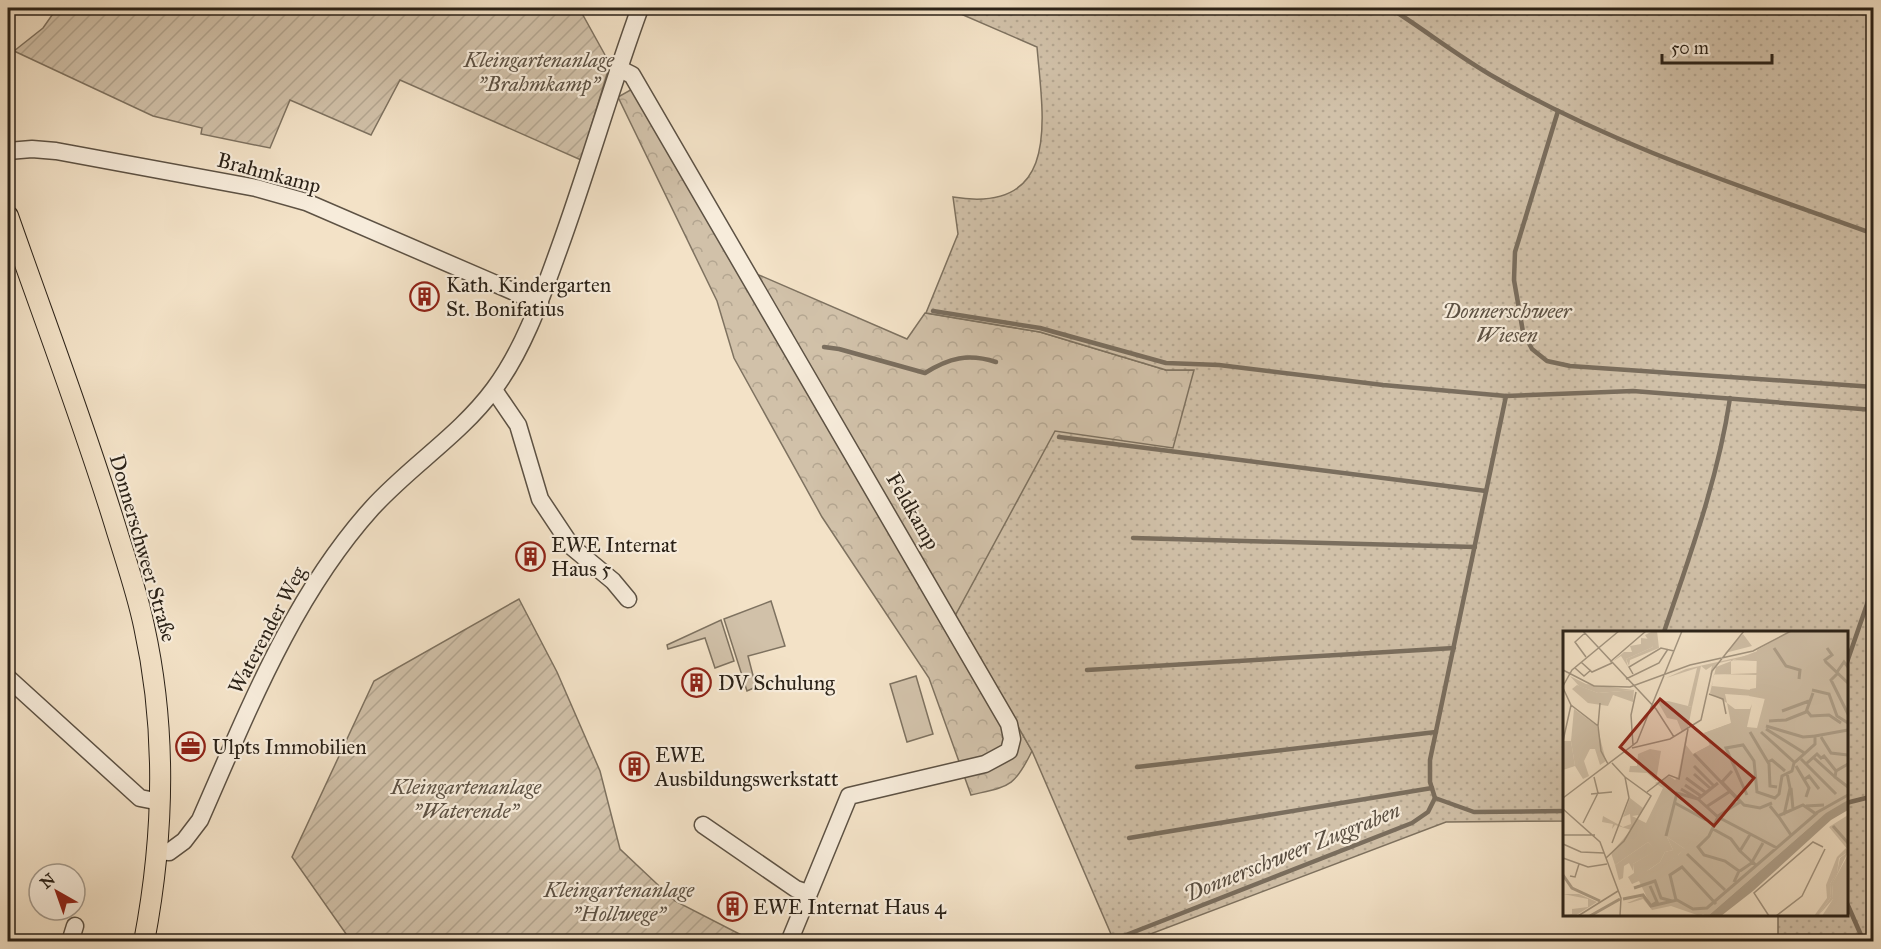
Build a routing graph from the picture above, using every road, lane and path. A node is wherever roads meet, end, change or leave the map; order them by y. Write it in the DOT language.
graph roads {
  1 [pos="640,8"];
  2 [pos="618,68"];
  3 [pos="8,151"];
  4 [pos="8,216"];
  5 [pos="540,303"];
  6 [pos="494,390"];
  7 [pos="628,599"];
  8 [pos="8,678"];
  9 [pos="160,802"];
  10 [pos="703,825"];
  11 [pos="158,851"];
  12 [pos="808,893"];
  13 [pos="144,942"];
  14 [pos="789,942"];
  1 -- 2 [label="street, Waterender Weg"];
  2 -- 5 [label="street, Waterender Weg"];
  2 -- 12 [label="street, Feldkamp"];
  3 -- 5 [label="street, Brahmkamp"];
  4 -- 9 [label="main road, Donnerschweer Straße"];
  5 -- 6 [label="street, Waterender Weg"];
  6 -- 7 [label="street"];
  6 -- 11 [label="street, Waterender Weg"];
  8 -- 9 [label="street"];
  9 -- 11 [label="main road, Donnerschweer Straße"];
  10 -- 12 [label="street"];
  11 -- 13 [label="main road, Donnerschweer Straße"];
  12 -- 14 [label="street, Feldkamp"];
}
